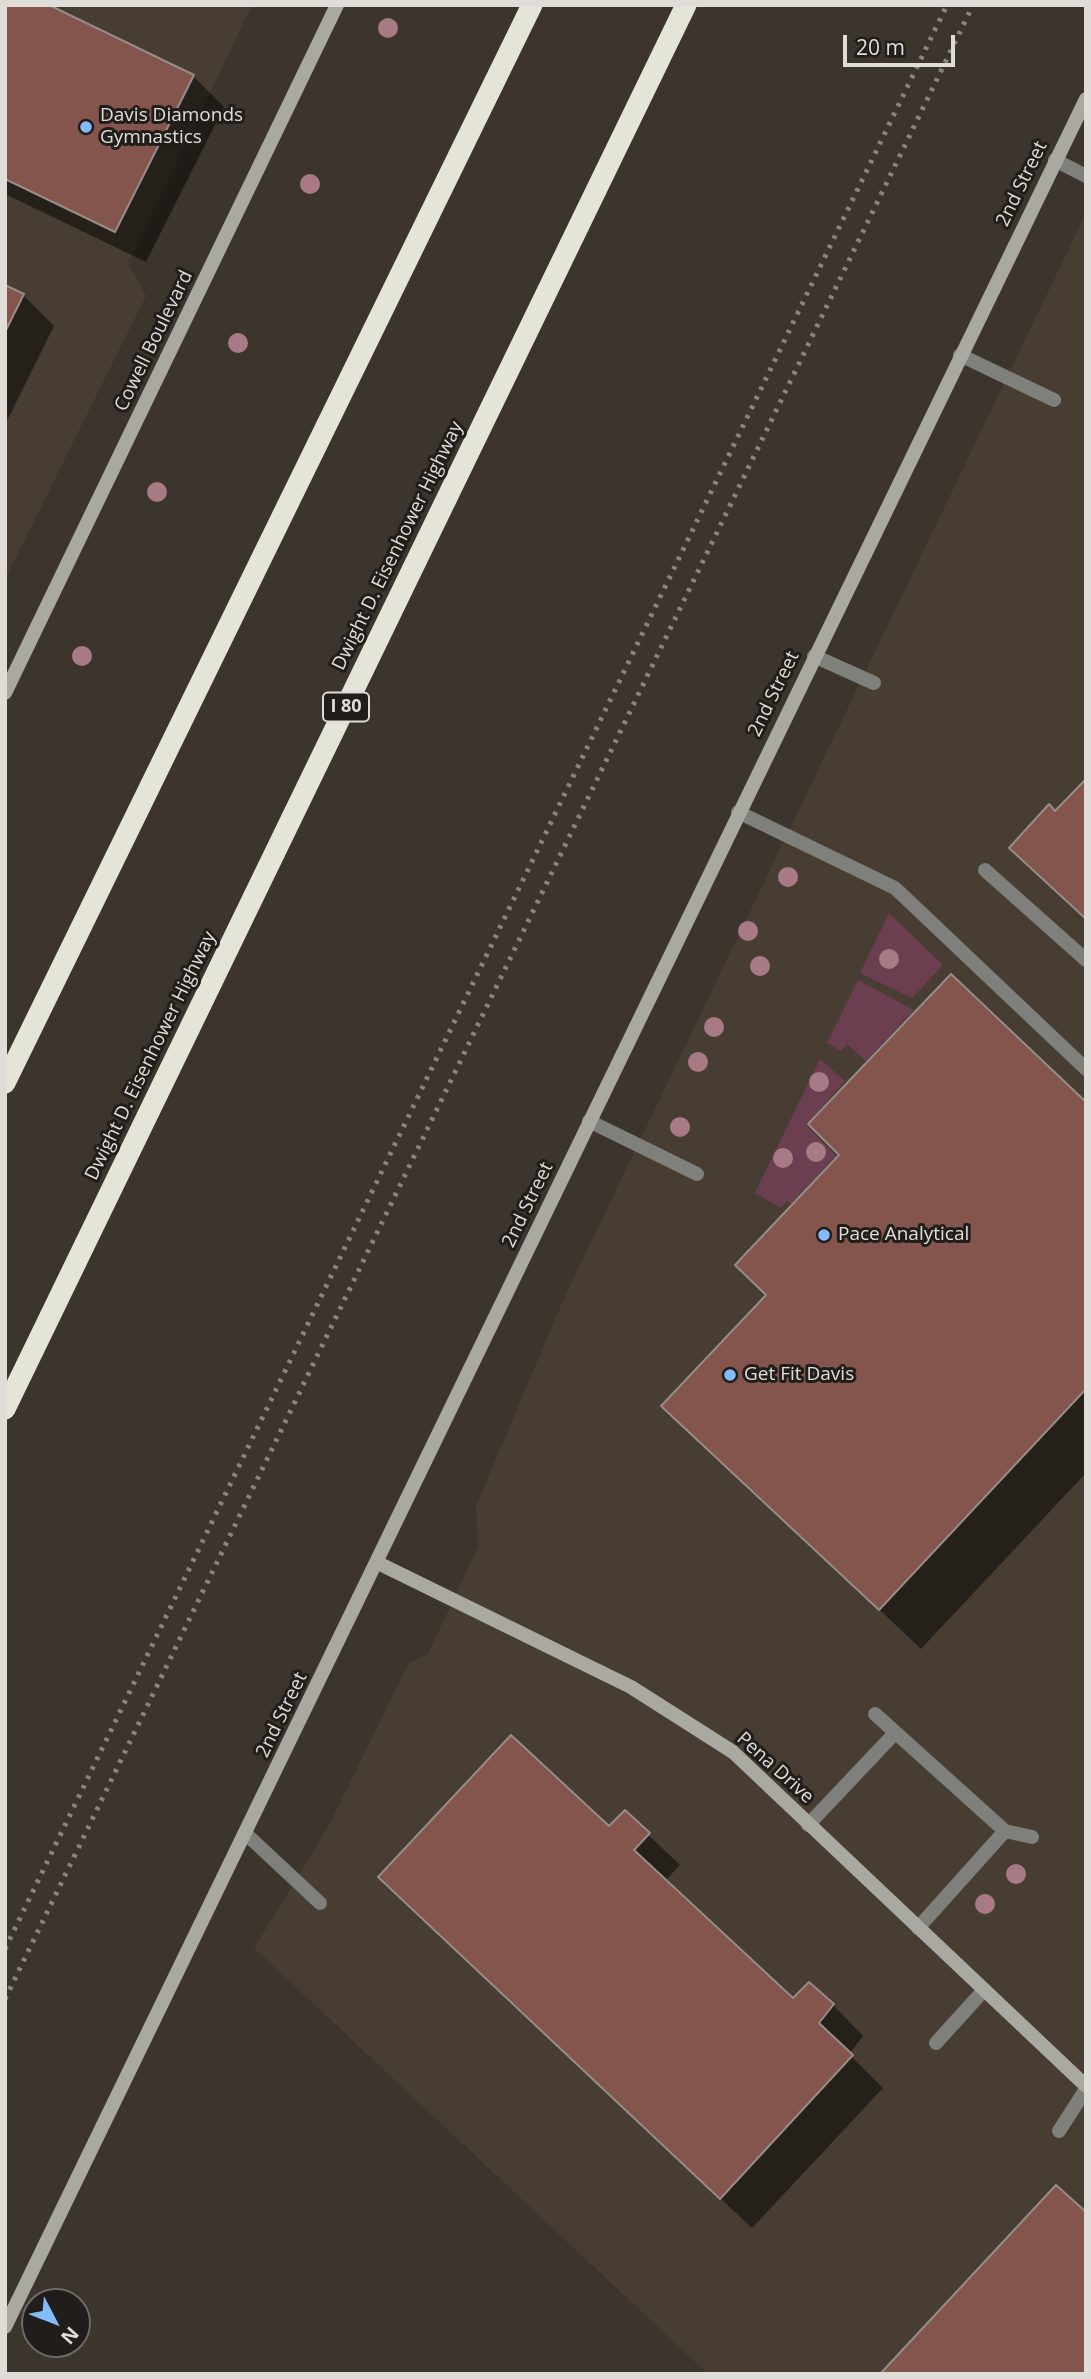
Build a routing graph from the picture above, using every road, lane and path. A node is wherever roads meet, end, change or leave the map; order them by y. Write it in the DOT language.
graph roads {
  1 [pos="337,5"];
  2 [pos="532,5"];
  3 [pos="686,5"];
  4 [pos="1086,99"];
  5 [pos="1055,160"];
  6 [pos="1086,176"];
  7 [pos="960,355"];
  8 [pos="1054,400"];
  9 [pos="814,656"];
  10 [pos="874,683"];
  11 [pos="5,693"];
  12 [pos="738,812"];
  13 [pos="985,870"];
  14 [pos="1086,960"];
  15 [pos="1086,1069"];
  16 [pos="5,1083"];
  17 [pos="589,1121"];
  18 [pos="697,1174"];
  19 [pos="5,1409"];
  20 [pos="378,1563"];
  21 [pos="875,1714"];
  22 [pos="894,1734"];
  23 [pos="808,1825"];
  24 [pos="1005,1831"];
  25 [pos="246,1834"];
  26 [pos="1032,1837"];
  27 [pos="320,1903"];
  28 [pos="918,1928"];
  29 [pos="984,1990"];
  30 [pos="936,2043"];
  31 [pos="1086,2088"];
  32 [pos="1059,2132"];
  33 [pos="5,2327"];
  1 -- 11 [label="street, Cowell Boulevard"];
  2 -- 16 [label="highway"];
  3 -- 19 [label="highway, Dwight D. Eisenhower Highway / I 80"];
  4 -- 5 [label="street, 2nd Street"];
  5 -- 6 [label="lane"];
  5 -- 7 [label="street, 2nd Street"];
  7 -- 8 [label="lane"];
  7 -- 9 [label="street, 2nd Street"];
  9 -- 10 [label="lane"];
  9 -- 12 [label="street, 2nd Street"];
  12 -- 15 [label="lane"];
  12 -- 17 [label="street, 2nd Street"];
  13 -- 14 [label="lane"];
  17 -- 18 [label="lane"];
  17 -- 20 [label="street, 2nd Street"];
  20 -- 23 [label="street, Pena Drive"];
  20 -- 25 [label="street, 2nd Street"];
  21 -- 22 [label="lane"];
  22 -- 23 [label="lane"];
  22 -- 24 [label="lane"];
  23 -- 28 [label="street, Pena Drive"];
  24 -- 26 [label="lane"];
  24 -- 28 [label="lane"];
  25 -- 27 [label="lane"];
  25 -- 33 [label="street, 2nd Street"];
  28 -- 29 [label="street, Pena Drive"];
  29 -- 30 [label="lane"];
  29 -- 31 [label="street, Pena Drive"];
  31 -- 32 [label="lane"];
}
